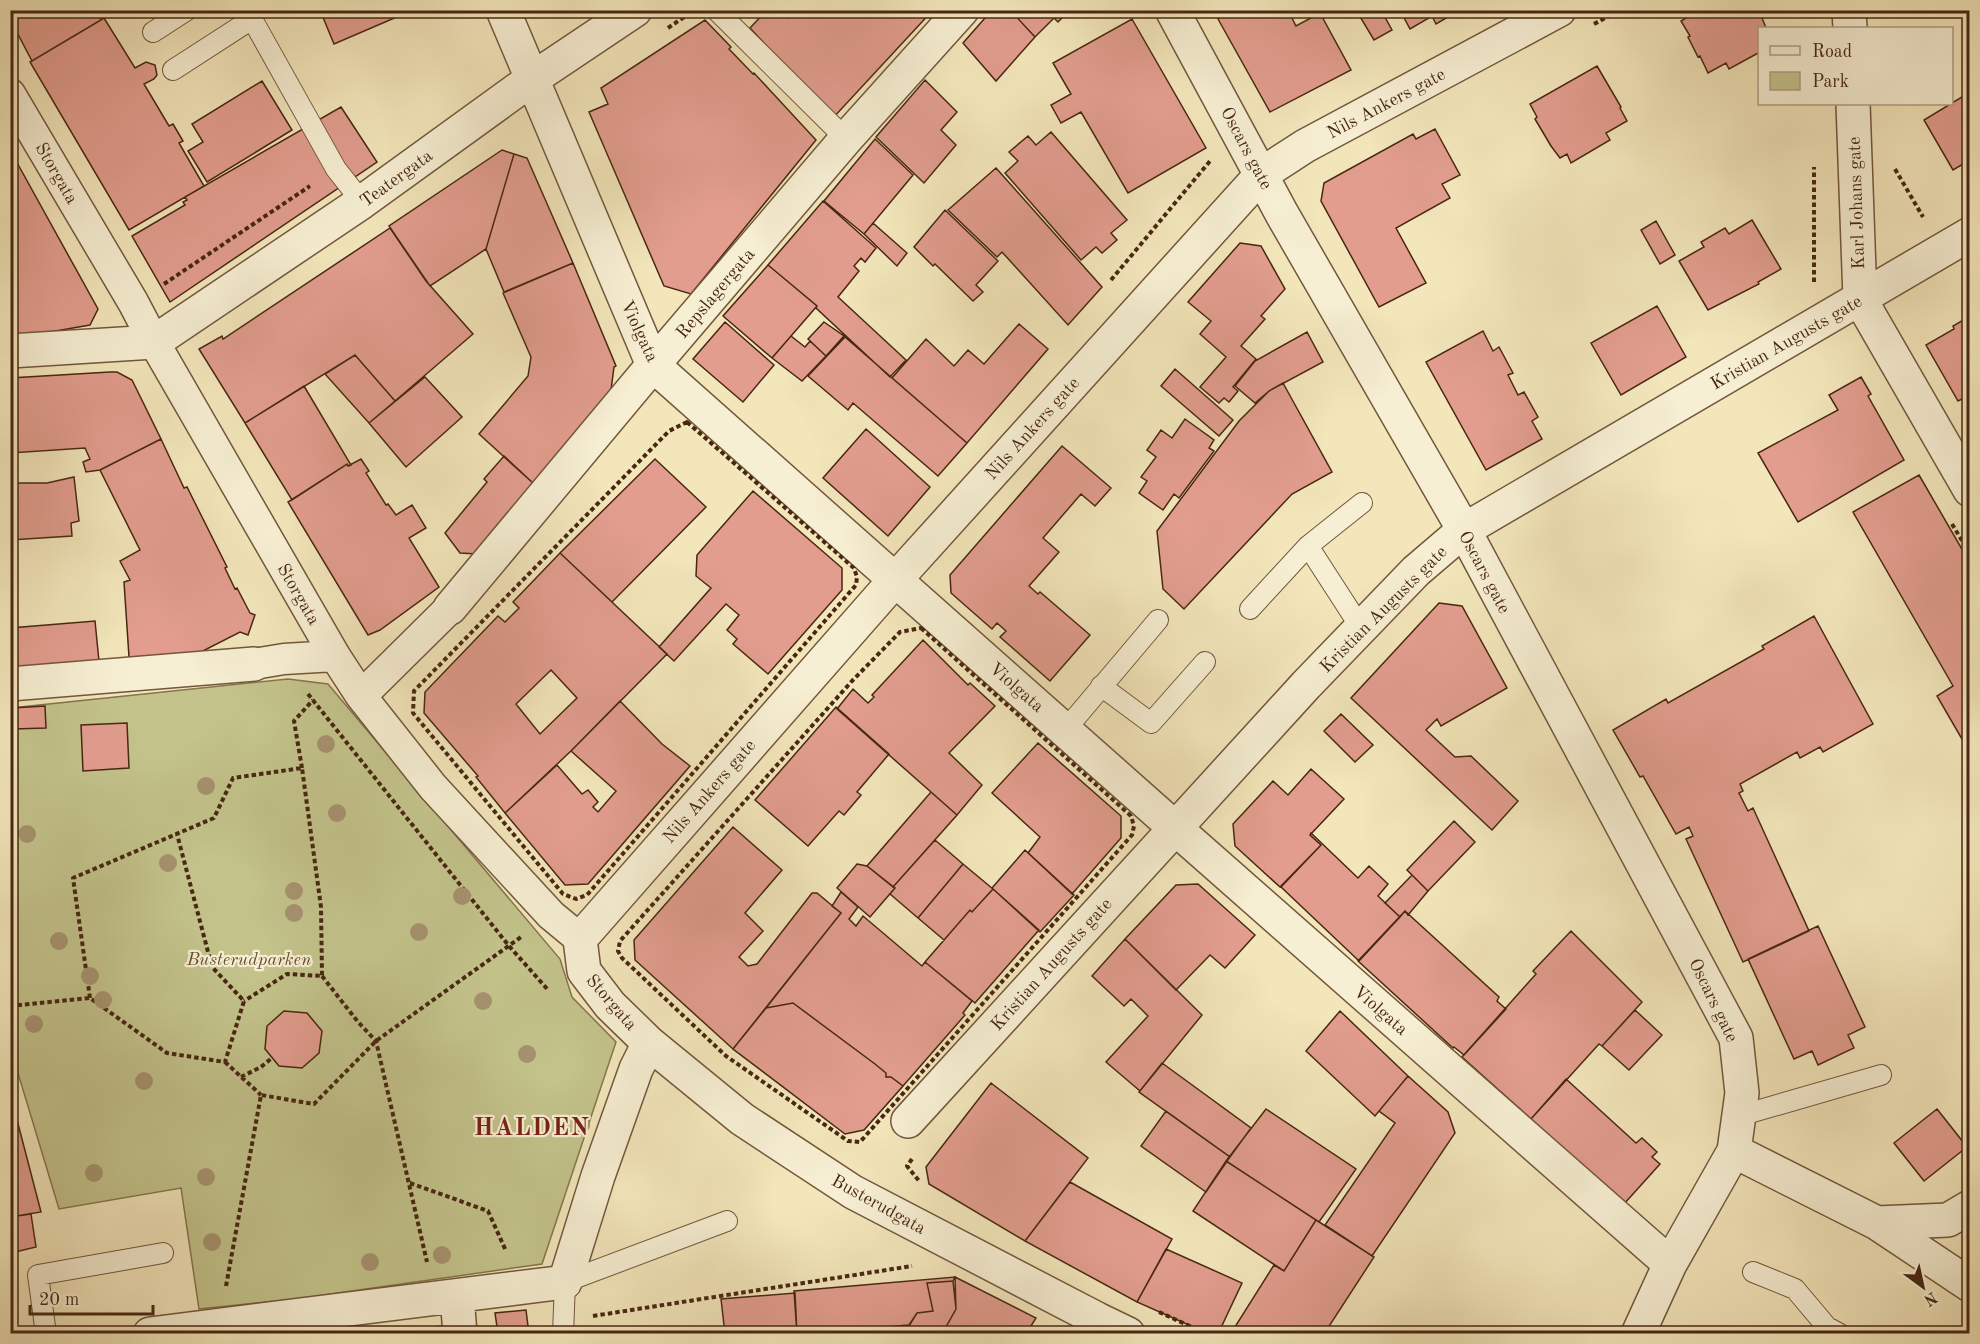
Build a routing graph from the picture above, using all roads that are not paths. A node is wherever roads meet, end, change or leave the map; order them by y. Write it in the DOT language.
graph roads {
  1 [pos="187,10"];
  2 [pos="503,10"];
  3 [pos="635,10"];
  4 [pos="716,10"];
  5 [pos="962,10"];
  6 [pos="1172,10"];
  7 [pos="1559,10"];
  8 [pos="1849,10"];
  9 [pos="249,15"];
  10 [pos="1850,27"];
  11 [pos="153,32"];
  12 [pos="173,70"];
  13 [pos="532,79"];
  14 [pos="10,94"];
  15 [pos="1853,105"];
  16 [pos="845,140"];
  17 [pos="1262,174"];
  18 [pos="362,202"];
  19 [pos="1970,234"];
  20 [pos="1860,299"];
  21 [pos="154,342"];
  22 [pos="10,351"];
  23 [pos="653,364"];
  24 [pos="1970,490"];
  25 [pos="1362,503"];
  26 [pos="1464,530"];
  27 [pos="1308,546"];
  28 [pos="895,580"];
  29 [pos="450,608"];
  30 [pos="1250,609"];
  31 [pos="1158,620"];
  32 [pos="1361,628"];
  33 [pos="335,656"];
  34 [pos="269,662"];
  35 [pos="1205,662"];
  36 [pos="10,684"];
  37 [pos="1101,686"];
  38 [pos="362,696"];
  39 [pos="1066,729"];
  40 [pos="1174,828"];
  41 [pos="580,939"];
  42 [pos="649,1043"];
  43 [pos="1881,1074"];
  44 [pos="1739,1116"];
  45 [pos="908,1121"];
  46 [pos="1734,1150"];
  47 [pos="1970,1207"];
  48 [pos="727,1221"];
  49 [pos="1877,1223"];
  50 [pos="163,1253"];
  51 [pos="1670,1264"];
  52 [pos="1753,1272"];
  53 [pos="565,1282"];
  54 [pos="1970,1285"];
  55 [pos="457,1296"];
  56 [pos="46,1334"];
  57 [pos="150,1334"];
  58 [pos="459,1334"];
  59 [pos="563,1334"];
  60 [pos="1128,1334"];
  61 [pos="1638,1334"];
  62 [pos="1840,1334"];
  1 -- 11 [label="lane"];
  2 -- 13 [label="street, Violgata"];
  3 -- 13 [label="street, Teatergata"];
  4 -- 16 [label="lane"];
  5 -- 16 [label="street, Repslagergata"];
  6 -- 17 [label="street, Oscars gate"];
  7 -- 17 [label="street, Nils Ankers gate"];
  8 -- 10 [label="street"];
  9 -- 12 [label="lane"];
  9 -- 18 [label="lane"];
  13 -- 18 [label="street, Teatergata"];
  13 -- 23 [label="street, Violgata"];
  14 -- 21 [label="street, Storgata"];
  15 -- 20 [label="street, Karl Johans gate"];
  16 -- 23 [label="street, Repslagergata"];
  17 -- 26 [label="street, Oscars gate"];
  17 -- 28 [label="street, Nils Ankers gate"];
  18 -- 21 [label="street, Teatergata"];
  19 -- 20 [label="street, Kristian Augusts gate"];
  20 -- 24 [label="street, Karl Johans gate"];
  20 -- 26 [label="street, Kristian Augusts gate"];
  21 -- 22 [label="street"];
  21 -- 33 [label="street, Storgata"];
  23 -- 28 [label="street, Violgata"];
  23 -- 29 [label="street, Repslagergata"];
  25 -- 27 [label="lane"];
  26 -- 32 [label="street, Kristian Augusts gate"];
  26 -- 44 [label="street, Oscars gate"];
  27 -- 30 [label="lane"];
  27 -- 32 [label="lane"];
  28 -- 39 [label="street, Violgata"];
  28 -- 41 [label="street, Nils Ankers gate"];
  29 -- 38 [label="street"];
  31 -- 37 [label="lane"];
  32 -- 40 [label="street, Kristian Augusts gate"];
  33 -- 34 [label="street"];
  33 -- 38 [label="street, Storgata"];
  34 -- 36 [label="street"];
  35 -- 37 [label="lane"];
  37 -- 39 [label="lane"];
  38 -- 41 [label="street, Storgata"];
  39 -- 40 [label="street, Violgata"];
  40 -- 45 [label="street, Kristian Augusts gate"];
  40 -- 51 [label="street, Violgata"];
  41 -- 42 [label="street, Storgata"];
  42 -- 53 [label="street"];
  42 -- 60 [label="street, Busterudgata"];
  43 -- 44 [label="lane"];
  44 -- 46 [label="street, Oscars gate"];
  46 -- 49 [label="street"];
  46 -- 51 [label="street"];
  47 -- 49 [label="street"];
  48 -- 53 [label="lane"];
  49 -- 54 [label="street"];
  50 -- 56 [label="lane"];
  51 -- 61 [label="street"];
  52 -- 62 [label="lane"];
  53 -- 55 [label="street"];
  53 -- 59 [label="lane"];
  55 -- 57 [label="street"];
  55 -- 58 [label="street"];
}
